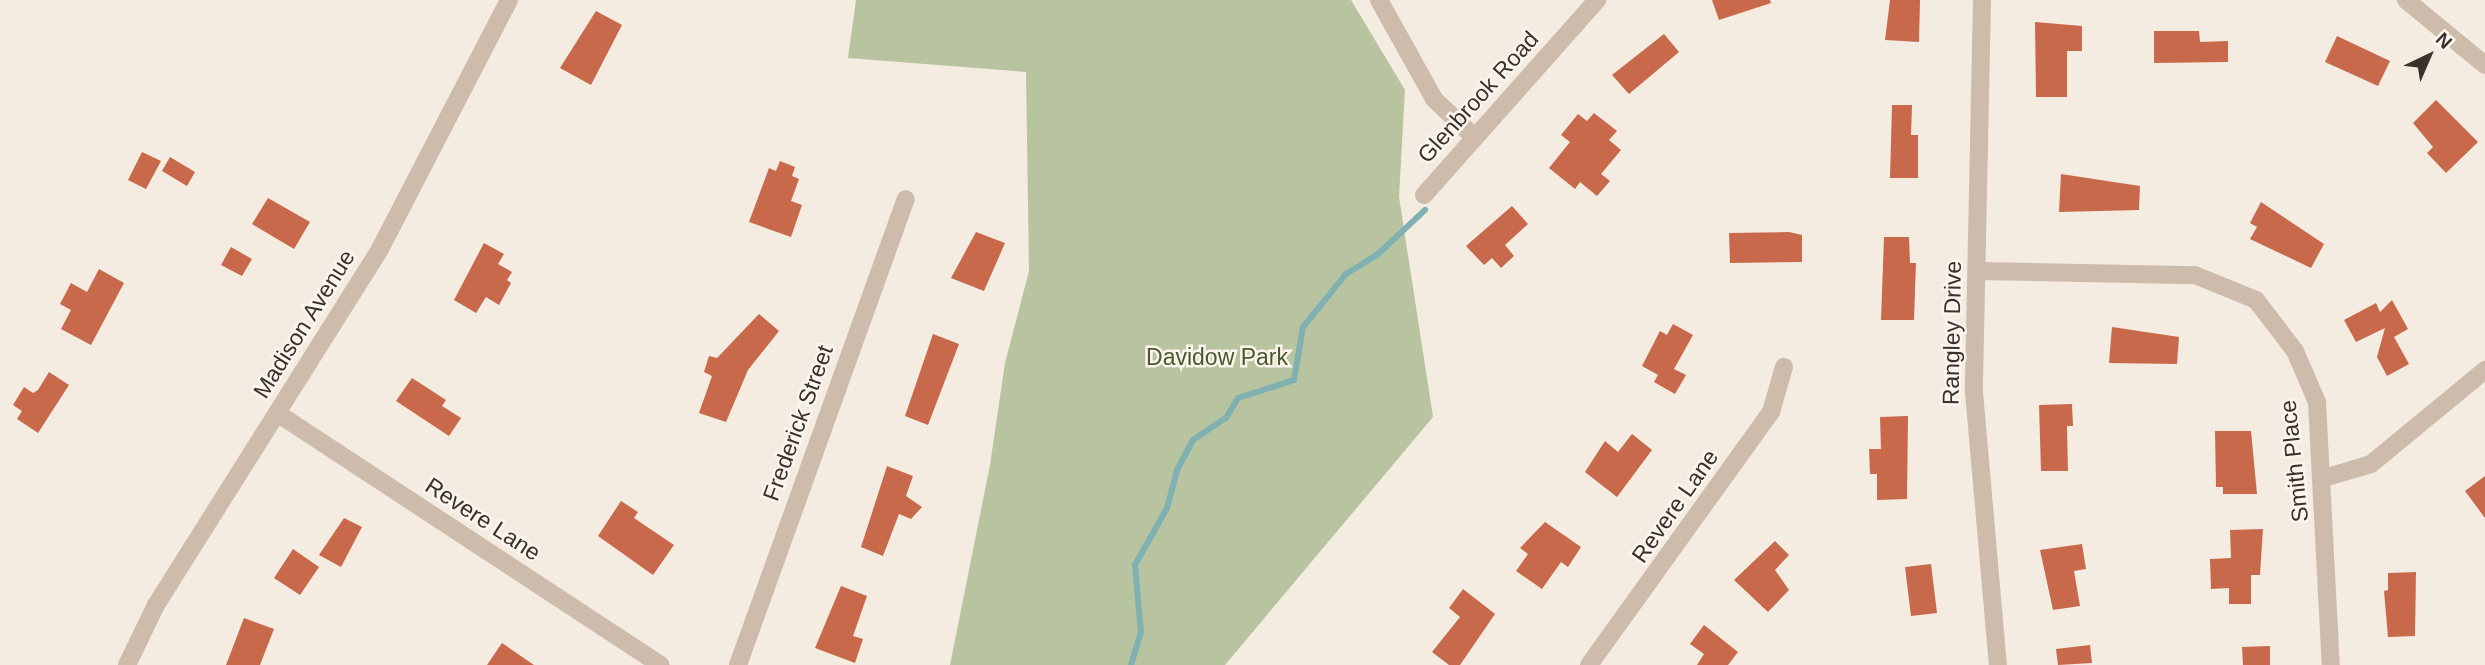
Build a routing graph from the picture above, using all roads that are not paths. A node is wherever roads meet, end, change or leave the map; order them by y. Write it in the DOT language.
graph roads {
  1 [pos="509,0"];
  2 [pos="1379,0"];
  3 [pos="1597,0"];
  4 [pos="1983,0"];
  5 [pos="2406,0"];
  6 [pos="2485,65"];
  7 [pos="1474,137"];
  8 [pos="1424,195"];
  9 [pos="906,199"];
  10 [pos="1977,271"];
  11 [pos="1784,367"];
  12 [pos="2485,370"];
  13 [pos="277,413"];
  14 [pos="2324,478"];
  15 [pos="127,665"];
  16 [pos="661,665"];
  17 [pos="738,665"];
  18 [pos="1589,665"];
  19 [pos="1998,665"];
  20 [pos="2331,665"];
  1 -- 13 [label="street, Madison Avenue"];
  2 -- 7 [label="street"];
  3 -- 7 [label="street, Glenbrook Road"];
  4 -- 10 [label="street, Rangley Drive"];
  5 -- 6 [label="street"];
  7 -- 8 [label="street, Glenbrook Road"];
  9 -- 17 [label="street, Frederick Street"];
  10 -- 14 [label="street, Smith Place"];
  10 -- 19 [label="street, Rangley Drive"];
  11 -- 18 [label="street, Revere Lane"];
  12 -- 14 [label="street"];
  13 -- 15 [label="street, Madison Avenue"];
  13 -- 16 [label="street, Revere Lane"];
  14 -- 20 [label="street, Smith Place"];
}
